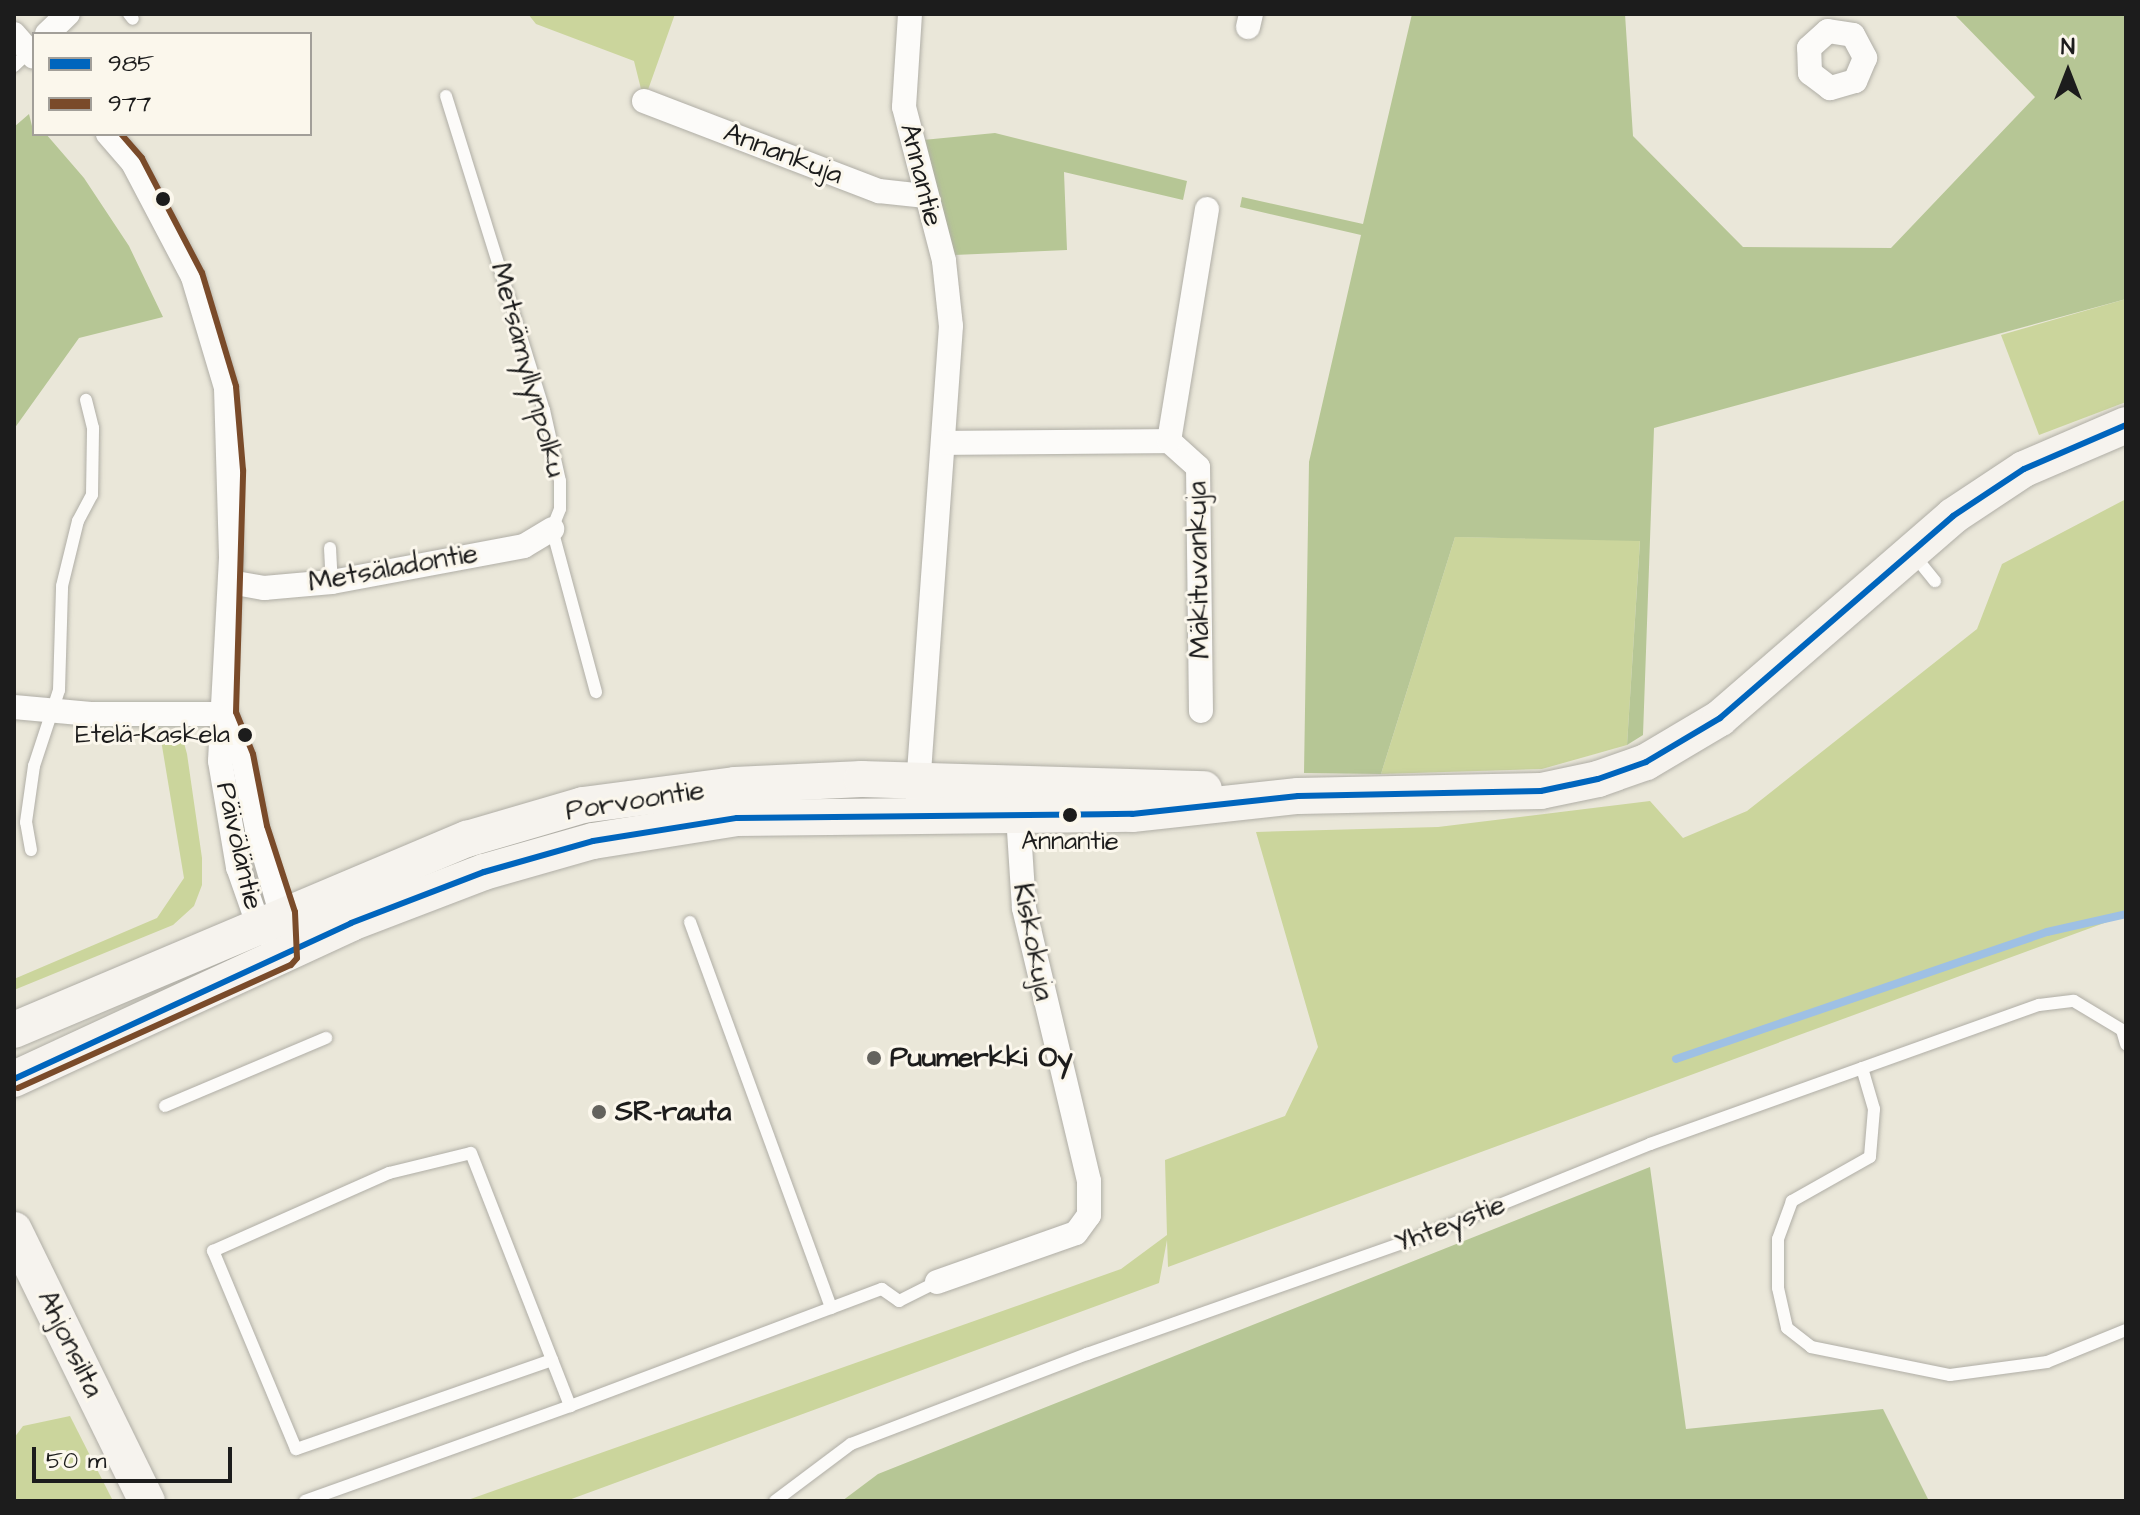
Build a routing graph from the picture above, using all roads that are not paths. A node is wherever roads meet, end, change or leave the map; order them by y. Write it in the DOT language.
graph roads {
  1 [pos="68,14"];
  2 [pos="910,14"];
  3 [pos="49,32"];
  4 [pos="446,96"];
  5 [pos="644,101"];
  6 [pos="110,136"];
  7 [pos="924,196"];
  8 [pos="1207,209"];
  9 [pos="86,400"];
  10 [pos="2126,425"];
  11 [pos="1169,441"];
  12 [pos="945,443"];
  13 [pos="552,529"];
  14 [pos="330,548"];
  15 [pos="1910,552"];
  16 [pos="1935,581"];
  17 [pos="230,582"];
  18 [pos="332,582"];
  19 [pos="596,692"];
  20 [pos="14,707"];
  21 [pos="1201,711"];
  22 [pos="48,712"];
  23 [pos="226,714"];
  24 [pos="917,797"];
  25 [pos="1017,798"];
  26 [pos="31,850"];
  27 [pos="271,919"];
  28 [pos="690,922"];
  29 [pos="287,956"];
  30 [pos="14,1030"];
  31 [pos="326,1038"];
  32 [pos="2126,1044"];
  33 [pos="1862,1068"];
  34 [pos="14,1079"];
  35 [pos="165,1106"];
  36 [pos="14,1230"];
  37 [pos="937,1282"];
  38 [pos="831,1308"];
  39 [pos="2126,1330"];
  40 [pos="552,1360"];
  41 [pos="570,1406"];
  42 [pos="144,1495"];
  43 [pos="305,1501"];
  44 [pos="775,1501"];
  1 -- 3 [label="street"];
  2 -- 7 [label="street, Annantie"];
  4 -- 13 [label="lane, Metsämyllynpolku"];
  5 -- 7 [label="street, Annankuja"];
  6 -- 17 [label="street, Päivöläntie"];
  7 -- 12 [label="street, Annantie"];
  8 -- 11 [label="street"];
  9 -- 22 [label="lane"];
  10 -- 15 [label="street, Porvoontie"];
  11 -- 12 [label="street"];
  11 -- 21 [label="street, Mäkituvankuja"];
  12 -- 24 [label="street, Annantie"];
  13 -- 18 [label="street, Metsäladontie"];
  13 -- 19 [label="lane, Metsämyllynpolku"];
  14 -- 18 [label="lane"];
  15 -- 16 [label="lane"];
  15 -- 25 [label="street, Porvoontie"];
  17 -- 18 [label="street, Metsäladontie"];
  17 -- 23 [label="street, Päivöläntie"];
  20 -- 22 [label="street"];
  22 -- 23 [label="street"];
  22 -- 26 [label="lane"];
  23 -- 27 [label="street, Päivöläntie"];
  24 -- 25 [label="street, Porvoontie"];
  24 -- 27 [label="street, Porvoontie"];
  24 -- 29 [label="street, Porvoontie"];
  25 -- 37 [label="street, Kiskokuja"];
  27 -- 29 [label="street, Päivöläntie"];
  27 -- 30 [label="street, Porvoontie"];
  28 -- 38 [label="lane"];
  29 -- 34 [label="street, Porvoontie"];
  31 -- 35 [label="lane"];
  32 -- 33 [label="lane, Yhteystie"];
  33 -- 39 [label="lane"];
  33 -- 44 [label="lane, Yhteystie"];
  36 -- 42 [label="street, Ahjonsilta"];
  37 -- 38 [label="lane"];
  38 -- 41 [label="lane"];
  40 -- 40 [label="lane"];
  40 -- 41 [label="lane"];
  41 -- 43 [label="lane"];
}
